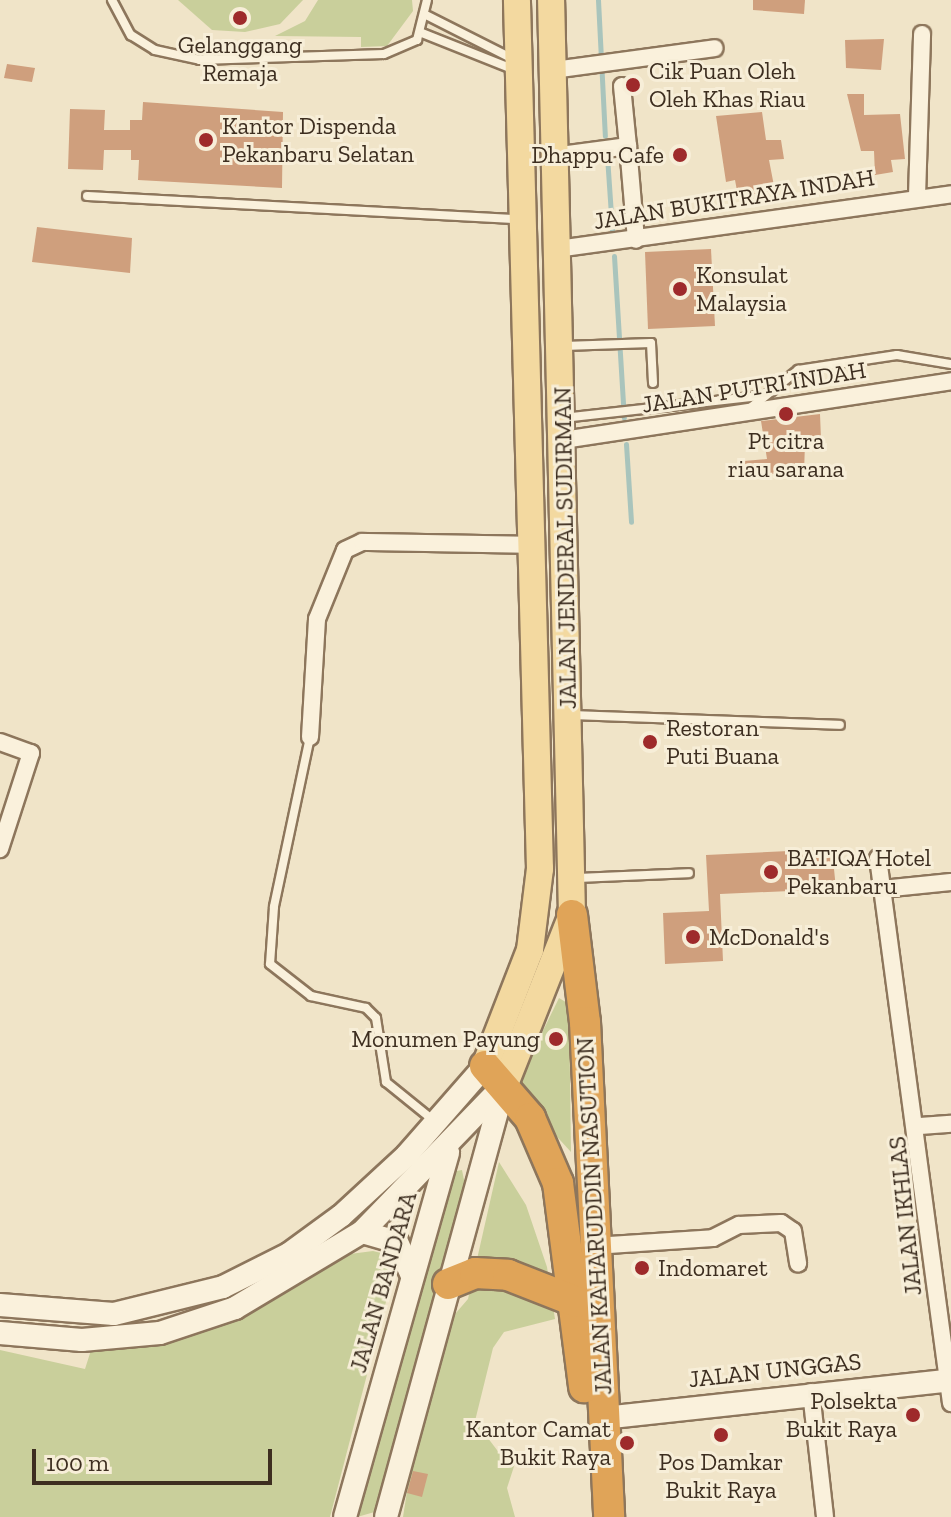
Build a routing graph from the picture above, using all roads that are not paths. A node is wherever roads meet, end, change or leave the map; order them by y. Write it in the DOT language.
graph roads {
  1 [pos="112,0"];
  2 [pos="427,0"];
  3 [pos="517,0"];
  4 [pos="551,0"];
  5 [pos="428,16"];
  6 [pos="422,33"];
  7 [pos="922,34"];
  8 [pos="715,48"];
  9 [pos="519,67"];
  10 [pos="553,70"];
  11 [pos="622,86"];
  12 [pos="628,146"];
  13 [pos="553,156"];
  14 [pos="951,194"];
  15 [pos="87,196"];
  16 [pos="917,196"];
  17 [pos="524,219"];
  18 [pos="636,240"];
  19 [pos="557,249"];
  20 [pos="560,346"];
  21 [pos="951,364"];
  22 [pos="951,381"];
  23 [pos="653,383"];
  24 [pos="761,396"];
  25 [pos="524,405"];
  26 [pos="746,412"];
  27 [pos="562,421"];
  28 [pos="532,545"];
  29 [pos="569,715"];
  30 [pos="840,725"];
  31 [pos="310,737"];
  32 [pos="0,742"];
  33 [pos="0,849"];
  34 [pos="878,858"];
  35 [pos="689,873"];
  36 [pos="571,878"];
  37 [pos="951,882"];
  38 [pos="882,889"];
  39 [pos="572,915"];
  40 [pos="495,1075"];
  41 [pos="438,1122"];
  42 [pos="951,1124"];
  43 [pos="920,1126"];
  44 [pos="449,1150"];
  45 [pos="362,1232"];
  46 [pos="943,1244"];
  47 [pos="594,1246"];
  48 [pos="798,1264"];
  49 [pos="411,1274"];
  50 [pos="448,1284"];
  51 [pos="577,1302"];
  52 [pos="0,1305"];
  53 [pos="0,1333"];
  54 [pos="949,1380"];
  55 [pos="811,1392"];
  56 [pos="951,1403"];
  57 [pos="604,1418"];
  58 [pos="599,1478"];
  59 [pos="345,1517"];
  60 [pos="386,1517"];
  61 [pos="591,1517"];
  62 [pos="609,1517"];
  63 [pos="825,1517"];
  1 -- 6 [label="lane"];
  2 -- 5 [label="lane"];
  3 -- 9 [label="main road, JALAN JENDERAL SUDIRMAN"];
  4 -- 10 [label="main road, JALAN JENDERAL SUDIRMAN"];
  5 -- 6 [label="lane"];
  5 -- 9 [label="lane"];
  6 -- 9 [label="lane"];
  7 -- 16 [label="street"];
  8 -- 10 [label="street"];
  9 -- 17 [label="main road, JALAN JENDERAL SUDIRMAN"];
  10 -- 13 [label="main road, JALAN JENDERAL SUDIRMAN"];
  11 -- 12 [label="street"];
  12 -- 13 [label="street"];
  12 -- 18 [label="street"];
  13 -- 19 [label="main road, JALAN JENDERAL SUDIRMAN"];
  14 -- 16 [label="street, JALAN BUKITRAYA INDAH"];
  15 -- 17 [label="lane"];
  16 -- 18 [label="street, JALAN BUKITRAYA INDAH"];
  17 -- 25 [label="main road, JALAN JENDERAL SUDIRMAN"];
  18 -- 19 [label="street, JALAN BUKITRAYA INDAH"];
  19 -- 20 [label="main road, JALAN JENDERAL SUDIRMAN"];
  20 -- 23 [label="lane"];
  20 -- 27 [label="main road, JALAN JENDERAL SUDIRMAN"];
  21 -- 24 [label="lane"];
  22 -- 26 [label="street, JALAN PUTRI INDAH"];
  24 -- 26 [label="lane"];
  24 -- 27 [label="lane"];
  25 -- 27 [label="main road"];
  25 -- 28 [label="main road, JALAN JENDERAL SUDIRMAN"];
  26 -- 27 [label="street, JALAN PUTRI INDAH"];
  27 -- 29 [label="main road, JALAN JENDERAL SUDIRMAN"];
  28 -- 31 [label="street"];
  28 -- 40 [label="main road, JALAN JENDERAL SUDIRMAN"];
  29 -- 30 [label="lane"];
  29 -- 36 [label="main road, JALAN JENDERAL SUDIRMAN"];
  31 -- 41 [label="lane"];
  32 -- 33 [label="street"];
  34 -- 38 [label="street, JALAN IKHLAS"];
  35 -- 36 [label="lane"];
  36 -- 39 [label="main road, JALAN JENDERAL SUDIRMAN"];
  37 -- 38 [label="street"];
  38 -- 43 [label="street, JALAN IKHLAS"];
  39 -- 40 [label="main road, JALAN JENDERAL SUDIRMAN"];
  39 -- 47 [label="highway, JALAN KAHARUDDIN NASUTION"];
  40 -- 41 [label="street"];
  40 -- 44 [label="street"];
  40 -- 50 [label="street"];
  40 -- 51 [label="highway, JALAN KAHARUDDIN NASUTION"];
  41 -- 52 [label="street"];
  42 -- 43 [label="street"];
  43 -- 46 [label="street, JALAN IKHLAS"];
  44 -- 45 [label="street"];
  44 -- 49 [label="street, JALAN BANDARA"];
  45 -- 49 [label="street"];
  45 -- 53 [label="street"];
  46 -- 54 [label="street, JALAN IKHLAS"];
  47 -- 48 [label="street"];
  47 -- 57 [label="highway, JALAN KAHARUDDIN NASUTION"];
  49 -- 59 [label="street, JALAN BANDARA"];
  50 -- 51 [label="highway"];
  50 -- 60 [label="street"];
  51 -- 58 [label="highway, JALAN KAHARUDDIN NASUTION"];
  54 -- 55 [label="street, JALAN UNGGAS"];
  54 -- 56 [label="street, JALAN IKHLAS"];
  55 -- 57 [label="street, JALAN UNGGAS"];
  55 -- 63 [label="street"];
  57 -- 58 [label="highway, JALAN KAHARUDDIN NASUTION"];
  58 -- 61 [label="highway, JALAN KAHARUDDIN NASUTION"];
  58 -- 62 [label="highway, JALAN KAHARUDDIN NASUTION"];
}
